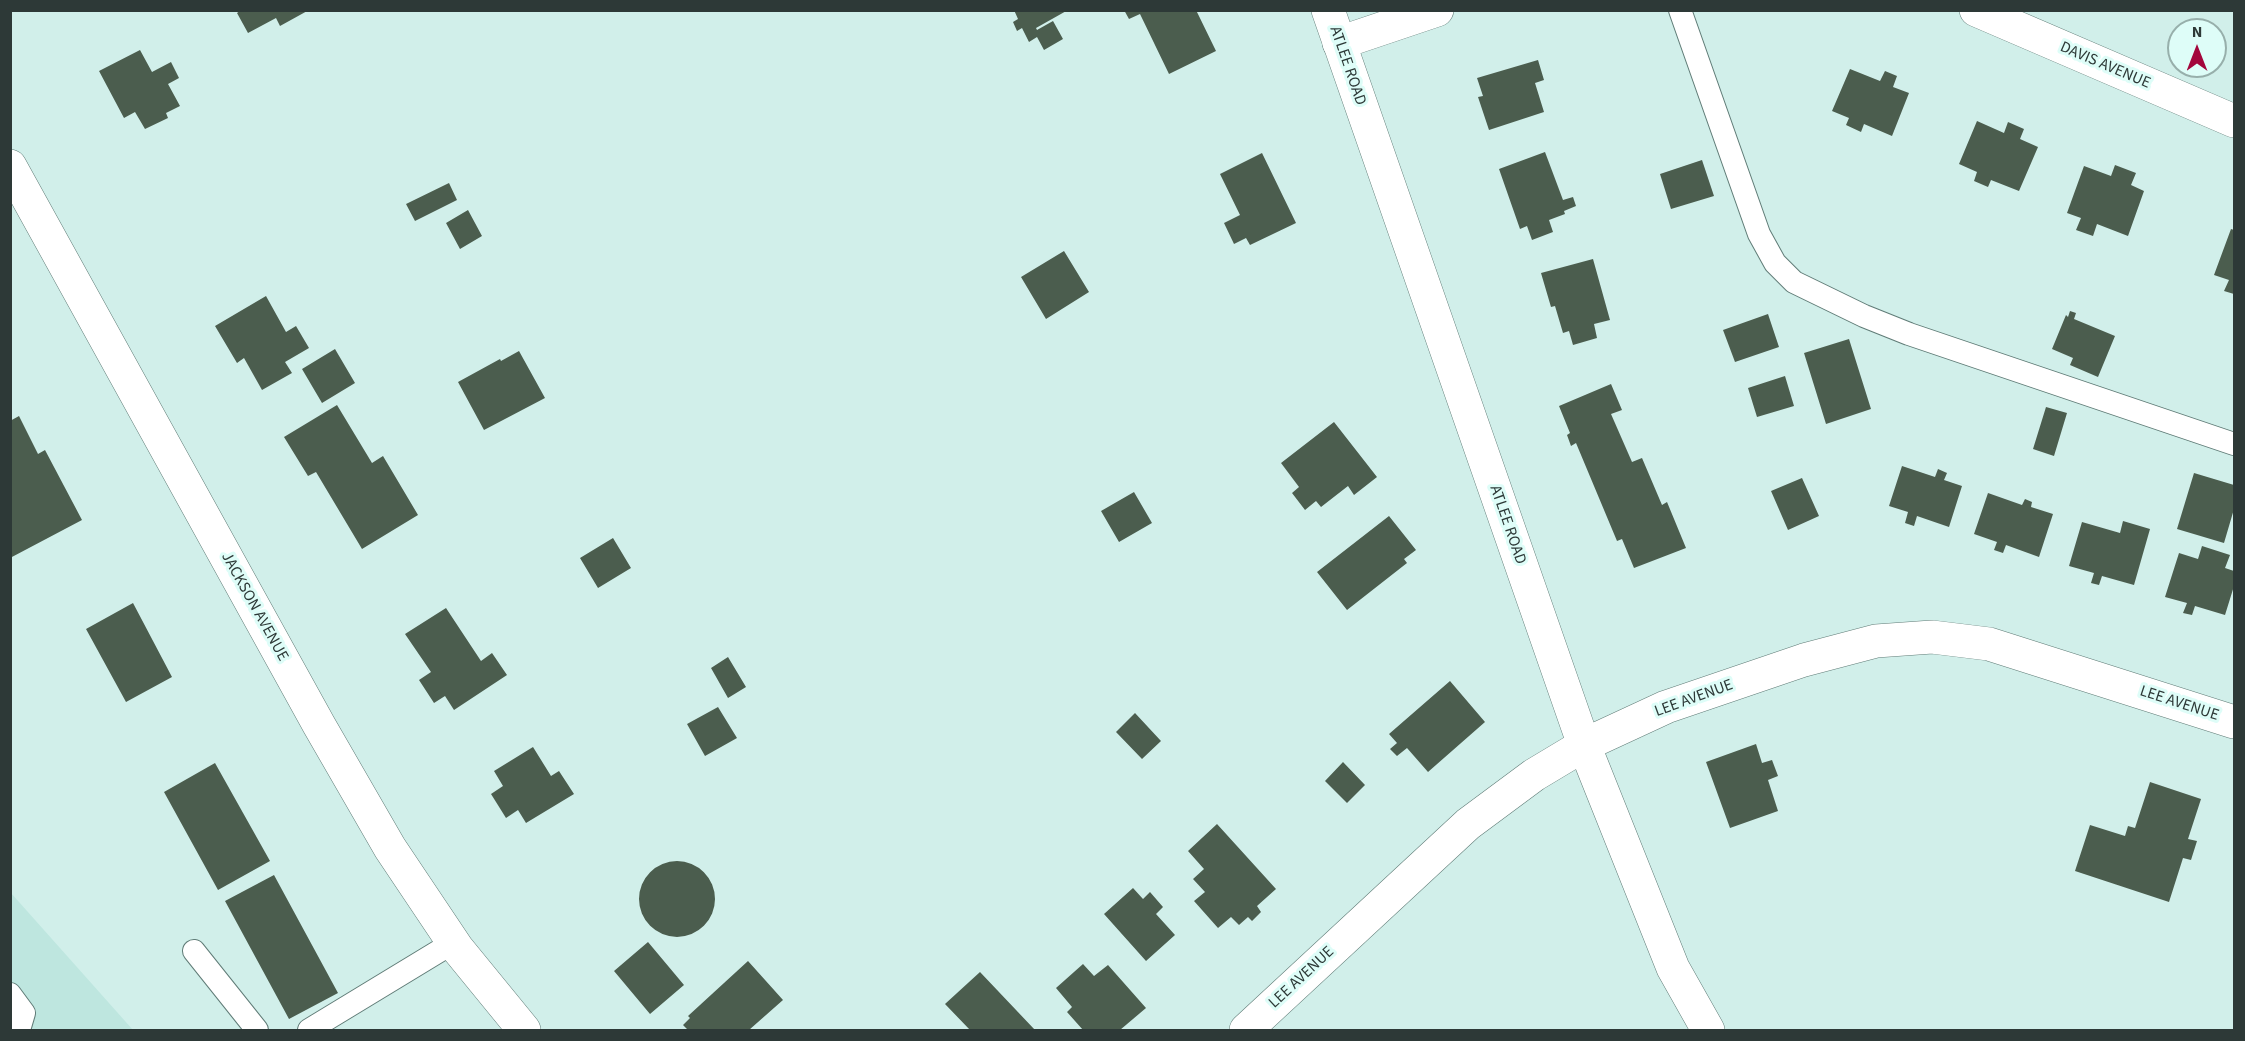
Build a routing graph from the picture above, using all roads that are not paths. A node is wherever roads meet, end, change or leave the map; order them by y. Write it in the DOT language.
graph roads {
  1 [pos="1328,10"];
  2 [pos="1437,10"];
  3 [pos="1680,10"];
  4 [pos="1976,10"];
  5 [pos="1339,43"];
  6 [pos="2235,121"];
  7 [pos="10,166"];
  8 [pos="2235,444"];
  9 [pos="2235,722"];
  10 [pos="1584,745"];
  11 [pos="454,942"];
  12 [pos="194,951"];
  13 [pos="10,994"];
  14 [pos="19,1030"];
  15 [pos="257,1030"];
  16 [pos="309,1030"];
  17 [pos="524,1030"];
  18 [pos="1246,1030"];
  19 [pos="1708,1030"];
  1 -- 5 [label="street, ATLEE ROAD"];
  2 -- 5 [label="street"];
  3 -- 8 [label="lane"];
  4 -- 6 [label="street, DAVIS AVENUE"];
  5 -- 10 [label="street, ATLEE ROAD"];
  7 -- 11 [label="street, JACKSON AVENUE"];
  9 -- 10 [label="street, LEE AVENUE"];
  10 -- 18 [label="street, LEE AVENUE"];
  10 -- 19 [label="street, ATLEE ROAD"];
  11 -- 16 [label="lane"];
  11 -- 17 [label="street, JACKSON AVENUE"];
  12 -- 15 [label="lane"];
  13 -- 14 [label="lane"];
}
